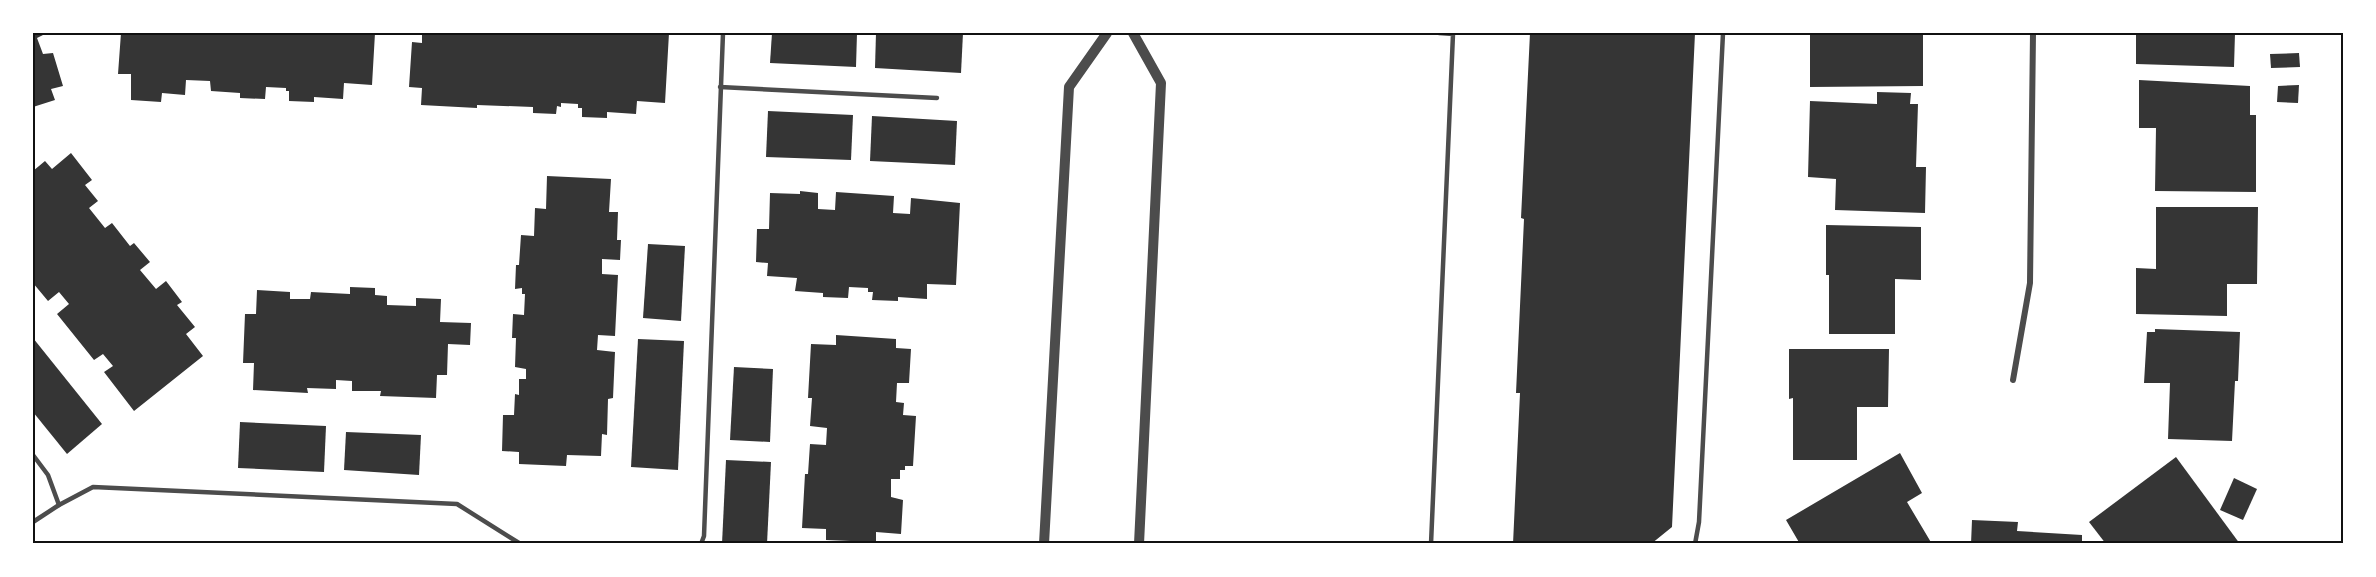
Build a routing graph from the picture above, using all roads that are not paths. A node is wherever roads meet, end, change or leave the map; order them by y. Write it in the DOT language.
graph roads {
  1 [pos="723,33"];
  2 [pos="1107,33"];
  3 [pos="1133,33"];
  4 [pos="1439,33"];
  5 [pos="1454,33"];
  6 [pos="1722,33"];
  7 [pos="2033,33"];
  8 [pos="720,87"];
  9 [pos="937,98"];
  10 [pos="2013,380"];
  11 [pos="33,455"];
  12 [pos="59,505"];
  13 [pos="33,522"];
  14 [pos="527,544"];
  15 [pos="701,544"];
  16 [pos="1044,544"];
  17 [pos="1139,544"];
  18 [pos="1431,544"];
  19 [pos="1695,544"];
  1 -- 8 [label="lane"];
  2 -- 16 [label="street"];
  3 -- 17 [label="street"];
  4 -- 5 [label="lane"];
  5 -- 18 [label="lane"];
  6 -- 19 [label="lane"];
  7 -- 10 [label="street"];
  8 -- 9 [label="lane"];
  8 -- 15 [label="lane"];
  11 -- 12 [label="lane"];
  12 -- 13 [label="lane"];
  12 -- 14 [label="lane"];
}
